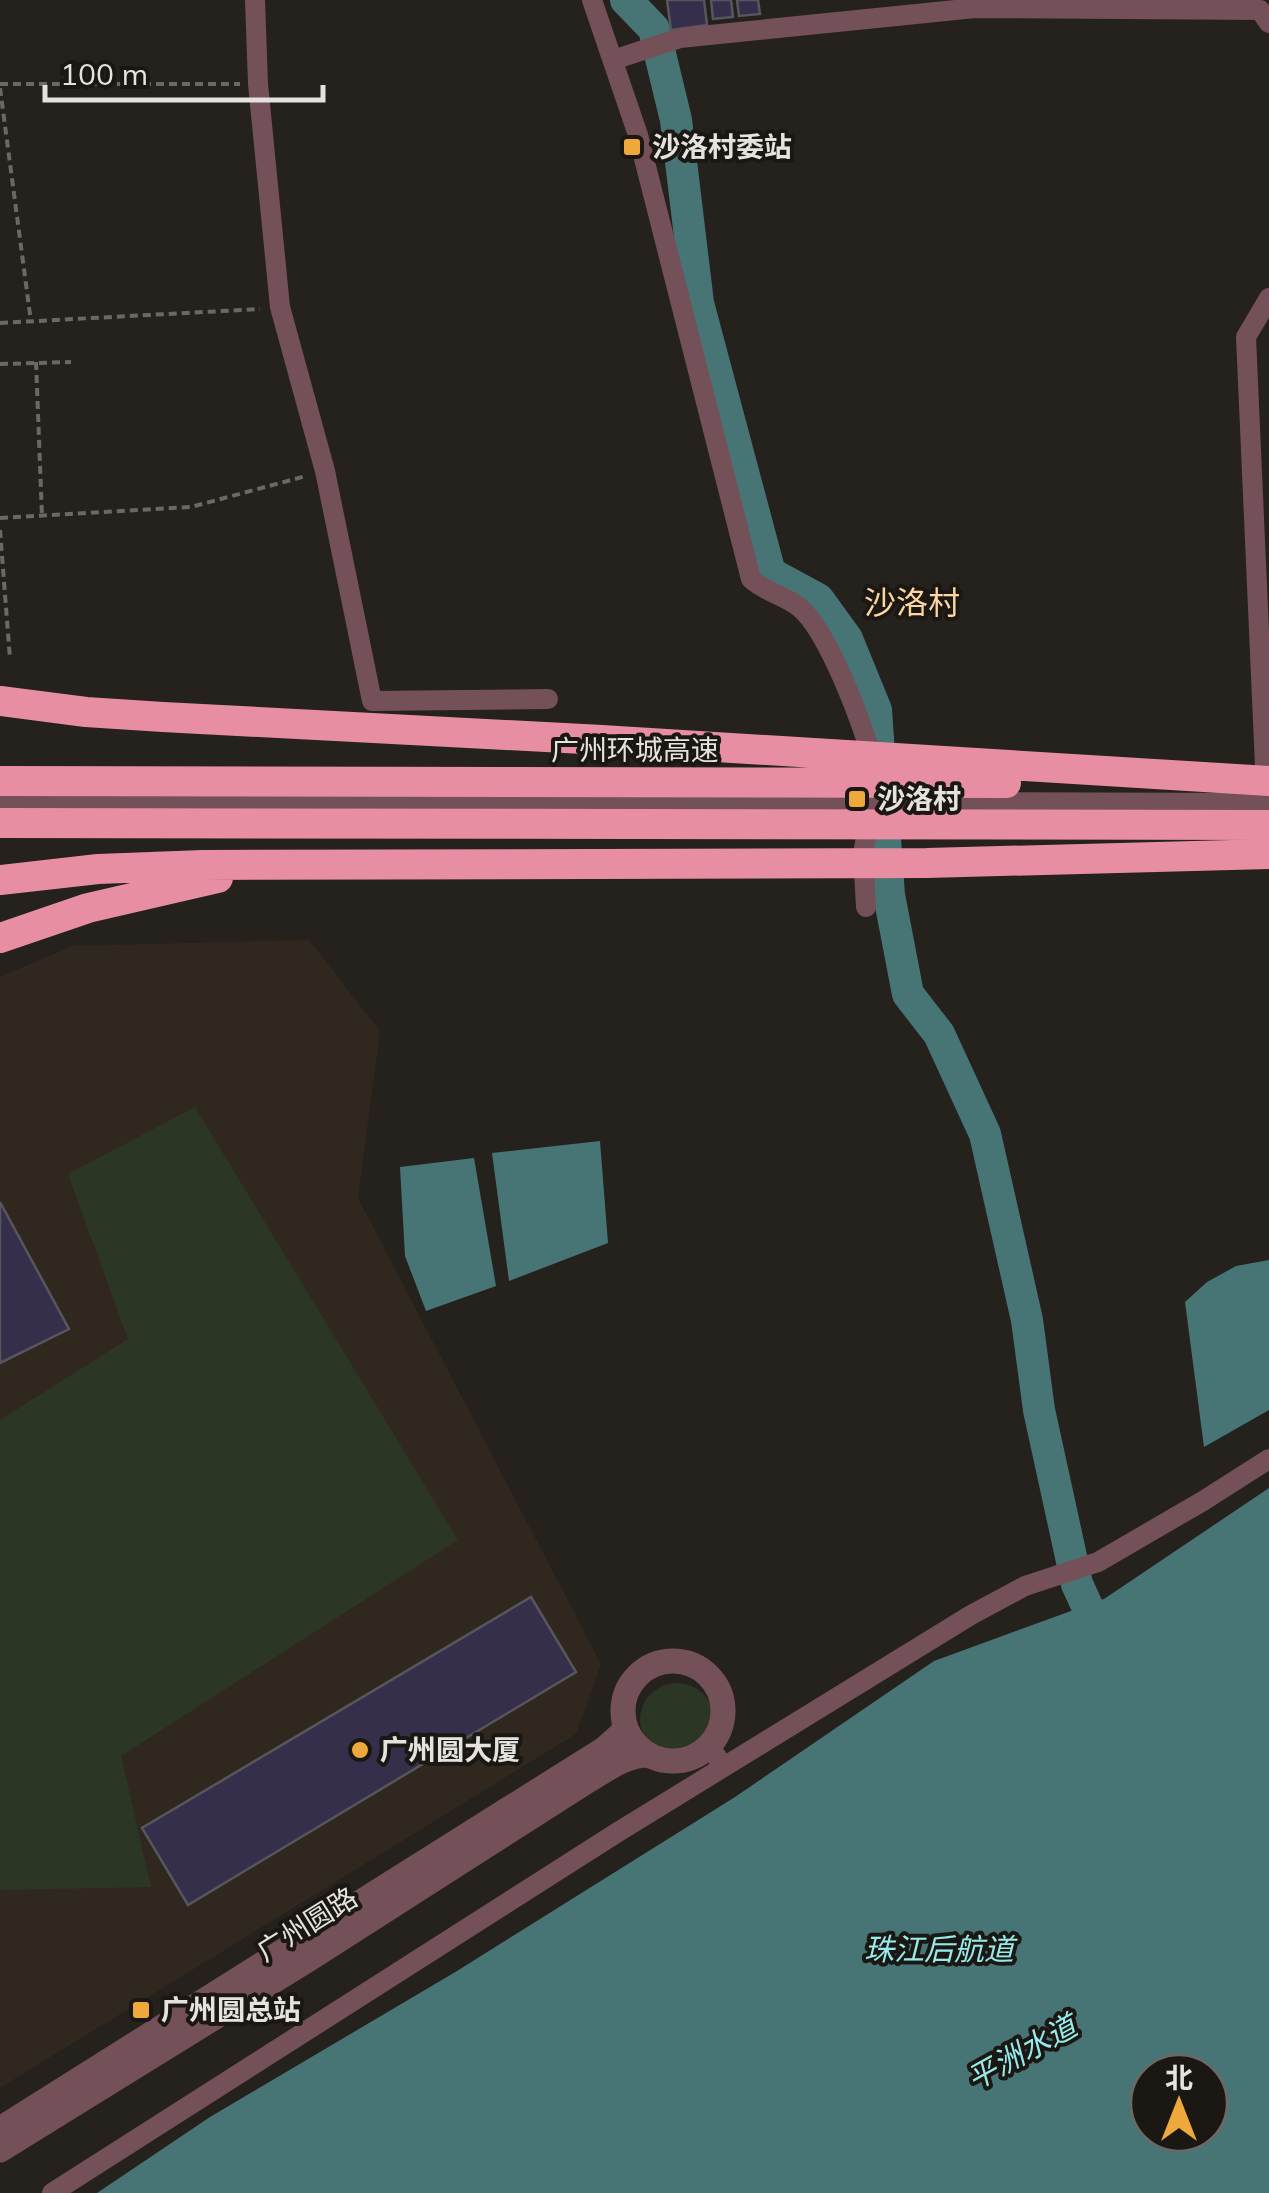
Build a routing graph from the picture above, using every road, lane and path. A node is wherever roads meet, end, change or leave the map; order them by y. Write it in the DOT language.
graph roads {
  1 [pos="256,0"];
  2 [pos="592,0"];
  3 [pos="1269,23"];
  4 [pos="614,60"];
  5 [pos="258,84"];
  6 [pos="0,86"];
  7 [pos="1269,298"];
  8 [pos="280,308"];
  9 [pos="30,322"];
  10 [pos="0,324"];
  11 [pos="36,362"];
  12 [pos="71,362"];
  13 [pos="0,364"];
  14 [pos="325,471"];
  15 [pos="42,516"];
  16 [pos="0,518"];
  17 [pos="0,530"];
  18 [pos="10,659"];
  19 [pos="0,689"];
  20 [pos="548,699"];
  21 [pos="0,701"];
  22 [pos="391,730"];
  23 [pos="0,781"];
  24 [pos="1268,799"];
  25 [pos="874,801"];
  26 [pos="0,806"];
  27 [pos="0,822"];
  28 [pos="1269,854"];
  29 [pos="410,863"];
  30 [pos="0,880"];
  31 [pos="866,907"];
  32 [pos="0,938"];
  33 [pos="1269,1459"];
  34 [pos="624,1725"];
  35 [pos="648,1756"];
  36 [pos="716,1756"];
  37 [pos="0,2129"];
  38 [pos="0,2150"];
  39 [pos="52,2193"];
  1 -- 5 [label="street"];
  2 -- 4 [label="street"];
  3 -- 4 [label="street"];
  4 -- 25 [label="street"];
  5 -- 6 [label="path"];
  5 -- 8 [label="street"];
  6 -- 9 [label="path"];
  7 -- 24 [label="street"];
  8 -- 9 [label="path"];
  8 -- 14 [label="street"];
  9 -- 10 [label="path"];
  11 -- 12 [label="path"];
  11 -- 13 [label="path"];
  11 -- 15 [label="path"];
  14 -- 15 [label="path"];
  14 -- 20 [label="street"];
  15 -- 16 [label="path"];
  17 -- 18 [label="path"];
  19 -- 22 [label="highway"];
  21 -- 22 [label="highway"];
  22 -- 24 [label="highway"];
  23 -- 24 [label="highway, 广州环城高速"];
  24 -- 25 [label="street"];
  24 -- 27 [label="highway"];
  25 -- 26 [label="street"];
  25 -- 31 [label="street"];
  28 -- 29 [label="highway"];
  29 -- 30 [label="highway"];
  29 -- 32 [label="highway"];
  33 -- 36 [label="street"];
  34 -- 35 [label="street"];
  34 -- 36 [label="street"];
  34 -- 37 [label="street, 广州圆路"];
  35 -- 36 [label="street"];
  35 -- 38 [label="street, 广州圆路"];
  36 -- 39 [label="street"];
}
